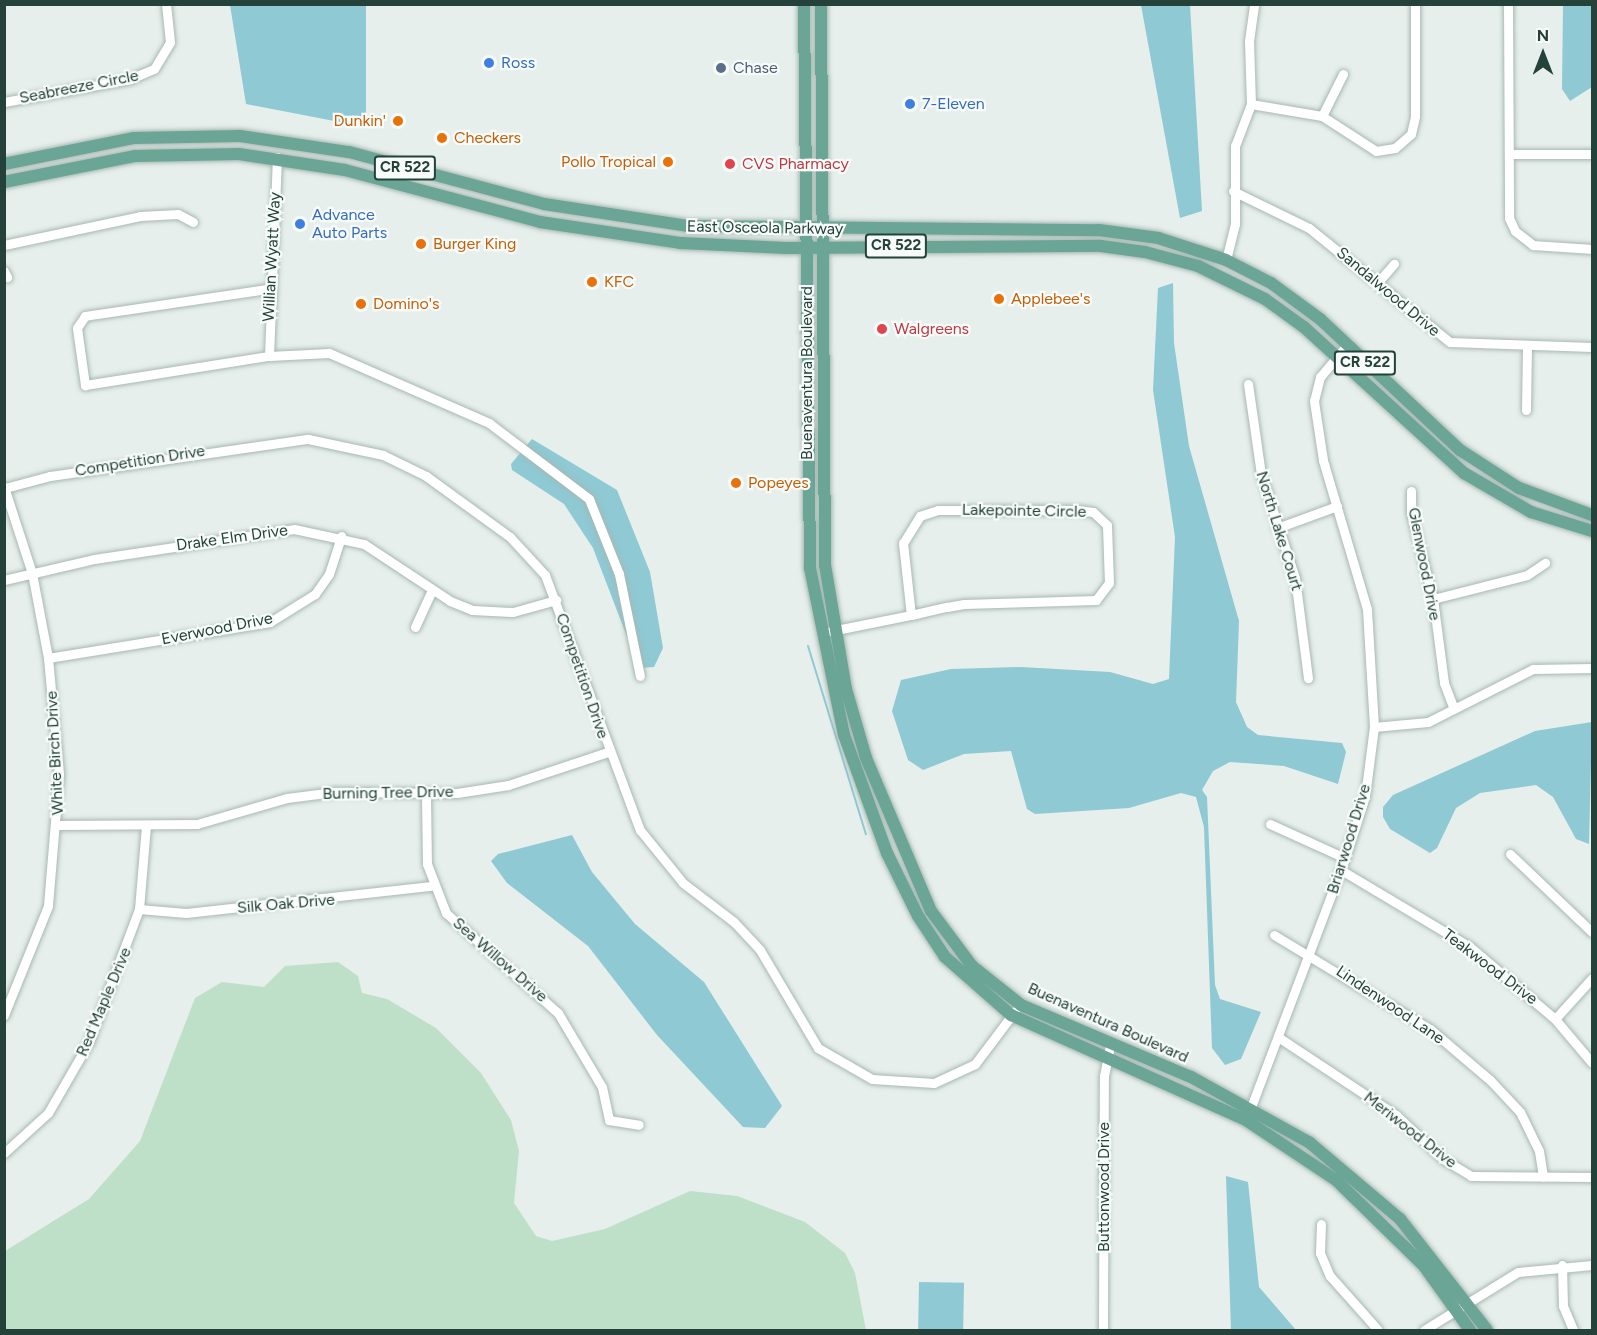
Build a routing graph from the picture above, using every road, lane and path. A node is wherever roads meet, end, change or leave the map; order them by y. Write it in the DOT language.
graph roads {
  1 [pos="166,4"];
  2 [pos="804,4"];
  3 [pos="821,4"];
  4 [pos="1254,4"];
  5 [pos="1415,4"];
  6 [pos="1508,4"];
  7 [pos="1343,74"];
  8 [pos="4,102"];
  9 [pos="1251,104"];
  10 [pos="1322,116"];
  11 [pos="1509,154"];
  12 [pos="1593,154"];
  13 [pos="277,158"];
  14 [pos="4,164"];
  15 [pos="4,182"];
  16 [pos="485,190"];
  17 [pos="1233,191"];
  18 [pos="480,206"];
  19 [pos="193,222"];
  20 [pos="823,230"];
  21 [pos="1064,230"];
  22 [pos="804,231"];
  23 [pos="4,245"];
  24 [pos="1059,246"];
  25 [pos="823,247"];
  26 [pos="804,248"];
  27 [pos="1593,249"];
  28 [pos="1145,252"];
  29 [pos="1226,260"];
  30 [pos="1394,264"];
  31 [pos="1379,281"];
  32 [pos="267,290"];
  33 [pos="1347,345"];
  34 [pos="1527,346"];
  35 [pos="1593,347"];
  36 [pos="269,357"];
  37 [pos="1336,357"];
  38 [pos="1248,384"];
  39 [pos="1526,410"];
  40 [pos="805,429"];
  41 [pos="824,430"];
  42 [pos="5,488"];
  43 [pos="1411,491"];
  44 [pos="1337,506"];
  45 [pos="1593,515"];
  46 [pos="1277,528"];
  47 [pos="1593,531"];
  48 [pos="341,536"];
  49 [pos="1545,563"];
  50 [pos="32,573"];
  51 [pos="4,580"];
  52 [pos="432,590"];
  53 [pos="1434,598"];
  54 [pos="556,600"];
  55 [pos="911,615"];
  56 [pos="415,627"];
  57 [pos="834,630"];
  58 [pos="820,633"];
  59 [pos="48,658"];
  60 [pos="1593,668"];
  61 [pos="640,676"];
  62 [pos="1308,678"];
  63 [pos="1453,707"];
  64 [pos="1374,727"];
  65 [pos="608,752"];
  66 [pos="426,795"];
  67 [pos="1270,824"];
  68 [pos="58,825"];
  69 [pos="146,826"];
  70 [pos="1510,854"];
  71 [pos="1345,858"];
  72 [pos="1341,870"];
  73 [pos="432,886"];
  74 [pos="139,909"];
  75 [pos="1593,932"];
  76 [pos="1275,935"];
  77 [pos="1310,953"];
  78 [pos="1593,978"];
  79 [pos="1021,1005"];
  80 [pos="4,1015"];
  81 [pos="1011,1015"];
  82 [pos="1555,1019"];
  83 [pos="1278,1037"];
  84 [pos="1110,1045"];
  85 [pos="1106,1057"];
  86 [pos="1593,1063"];
  87 [pos="1251,1106"];
  88 [pos="1246,1120"];
  89 [pos="639,1125"];
  90 [pos="4,1153"];
  91 [pos="1543,1177"];
  92 [pos="1593,1177"];
  93 [pos="1321,1224"];
  94 [pos="1562,1265"];
  95 [pos="1593,1265"];
  96 [pos="1468,1301"];
  97 [pos="1456,1310"];
  98 [pos="1103,1330"];
  99 [pos="1378,1330"];
  100 [pos="1424,1330"];
  101 [pos="1470,1330"];
  102 [pos="1487,1330"];
  103 [pos="1573,1330"];
  1 -- 8 [label="street, Seabreeze Circle"];
  2 -- 22 [label="main road, Buenaventura Boulevard"];
  3 -- 20 [label="main road, Buenaventura Boulevard"];
  4 -- 9 [label="street"];
  5 -- 10 [label="street"];
  6 -- 11 [label="street"];
  7 -- 10 [label="street"];
  9 -- 10 [label="street"];
  9 -- 17 [label="street"];
  11 -- 12 [label="street"];
  11 -- 27 [label="street"];
  13 -- 15 [label="main road, East Osceola Parkway / CR 522"];
  13 -- 18 [label="main road, East Osceola Parkway / CR 522"];
  13 -- 32 [label="street, Willian Wyatt Way"];
  14 -- 16 [label="main road, East Osceola Parkway / CR 522"];
  16 -- 18 [label="street"];
  16 -- 22 [label="main road, East Osceola Parkway / CR 522"];
  17 -- 29 [label="street"];
  17 -- 31 [label="street, Sandalwood Drive"];
  18 -- 26 [label="main road, East Osceola Parkway / CR 522"];
  19 -- 23 [label="street"];
  20 -- 21 [label="main road, East Osceola Parkway / CR 522"];
  20 -- 22 [label="main road, East Osceola Parkway / CR 522"];
  20 -- 25 [label="main road, Buenaventura Boulevard"];
  21 -- 24 [label="street"];
  21 -- 29 [label="main road, East Osceola Parkway / CR 522"];
  22 -- 26 [label="main road, Buenaventura Boulevard"];
  24 -- 25 [label="main road, East Osceola Parkway / CR 522"];
  24 -- 28 [label="main road, East Osceola Parkway / CR 522"];
  25 -- 26 [label="main road, East Osceola Parkway / CR 522"];
  25 -- 41 [label="main road, Buenaventura Boulevard"];
  26 -- 40 [label="main road, Buenaventura Boulevard"];
  28 -- 29 [label="main road"];
  28 -- 37 [label="main road, East Osceola Parkway / CR 522"];
  29 -- 33 [label="main road, East Osceola Parkway / CR 522"];
  30 -- 31 [label="street"];
  31 -- 34 [label="street, Sandalwood Drive"];
  32 -- 36 [label="street, Willian Wyatt Way"];
  32 -- 36 [label="street"];
  33 -- 37 [label="street, Briarwood Drive"];
  33 -- 45 [label="main road, East Osceola Parkway / CR 522"];
  34 -- 35 [label="street, Sandalwood Drive"];
  34 -- 39 [label="street"];
  36 -- 61 [label="street"];
  37 -- 44 [label="street, Briarwood Drive"];
  37 -- 47 [label="main road, East Osceola Parkway / CR 522"];
  38 -- 46 [label="street, North Lake Court"];
  40 -- 41 [label="street"];
  40 -- 58 [label="main road, Buenaventura Boulevard"];
  41 -- 57 [label="main road, Buenaventura Boulevard"];
  42 -- 50 [label="street, White Birch Drive"];
  42 -- 54 [label="street, Competition Drive"];
  43 -- 53 [label="street, Glenwood Drive"];
  44 -- 46 [label="street"];
  44 -- 64 [label="street, Briarwood Drive"];
  46 -- 62 [label="street, North Lake Court"];
  48 -- 50 [label="street, Drake Elm Drive"];
  48 -- 52 [label="street, Drake Elm Drive"];
  48 -- 59 [label="street, Everwood Drive"];
  49 -- 53 [label="street"];
  50 -- 51 [label="street, Drake Elm Drive"];
  50 -- 59 [label="street, White Birch Drive"];
  52 -- 54 [label="street, Drake Elm Drive"];
  52 -- 56 [label="street"];
  53 -- 63 [label="street, Glenwood Drive"];
  54 -- 65 [label="street, Competition Drive"];
  55 -- 55 [label="street, Lakepointe Circle"];
  55 -- 57 [label="street, Lakepointe Circle"];
  57 -- 58 [label="street, Lakepointe Circle"];
  57 -- 79 [label="main road, Buenaventura Boulevard"];
  58 -- 81 [label="main road, Buenaventura Boulevard"];
  59 -- 68 [label="street, White Birch Drive"];
  60 -- 63 [label="street"];
  63 -- 64 [label="street"];
  64 -- 71 [label="street, Briarwood Drive"];
  65 -- 66 [label="street, Burning Tree Drive"];
  65 -- 81 [label="street, Competition Drive"];
  66 -- 69 [label="street, Burning Tree Drive"];
  66 -- 73 [label="street, Sea Willow Drive"];
  67 -- 71 [label="street"];
  68 -- 69 [label="street, Burning Tree Drive"];
  68 -- 80 [label="street, White Birch Drive"];
  69 -- 74 [label="street, Red Maple Drive"];
  70 -- 75 [label="street"];
  71 -- 72 [label="street, Briarwood Drive"];
  72 -- 77 [label="street, Briarwood Drive"];
  72 -- 82 [label="street, Teakwood Drive"];
  73 -- 74 [label="street, Silk Oak Drive"];
  73 -- 89 [label="street, Sea Willow Drive"];
  74 -- 90 [label="street, Red Maple Drive"];
  76 -- 77 [label="street, Lindenwood Lane"];
  77 -- 83 [label="street, Briarwood Drive"];
  77 -- 91 [label="street, Lindenwood Lane"];
  78 -- 82 [label="street"];
  79 -- 81 [label="street, Competition Drive"];
  79 -- 84 [label="main road, Buenaventura Boulevard"];
  81 -- 85 [label="main road, Buenaventura Boulevard"];
  82 -- 86 [label="street, Teakwood Drive"];
  83 -- 87 [label="street, Briarwood Drive"];
  83 -- 91 [label="street, Meriwood Drive"];
  84 -- 85 [label="street, Buttonwood Drive"];
  84 -- 87 [label="main road, Buenaventura Boulevard"];
  85 -- 88 [label="main road, Buenaventura Boulevard"];
  85 -- 98 [label="street, Buttonwood Drive"];
  87 -- 88 [label="street, Briarwood Drive"];
  87 -- 96 [label="main road, Buenaventura Boulevard"];
  88 -- 97 [label="main road, Buenaventura Boulevard"];
  91 -- 92 [label="street, Meriwood Drive"];
  93 -- 99 [label="street"];
  94 -- 95 [label="street"];
  94 -- 96 [label="street"];
  94 -- 103 [label="street"];
  96 -- 97 [label="street"];
  96 -- 102 [label="main road, Buenaventura Boulevard"];
  97 -- 100 [label="street"];
  97 -- 101 [label="main road, Buenaventura Boulevard"];
}
